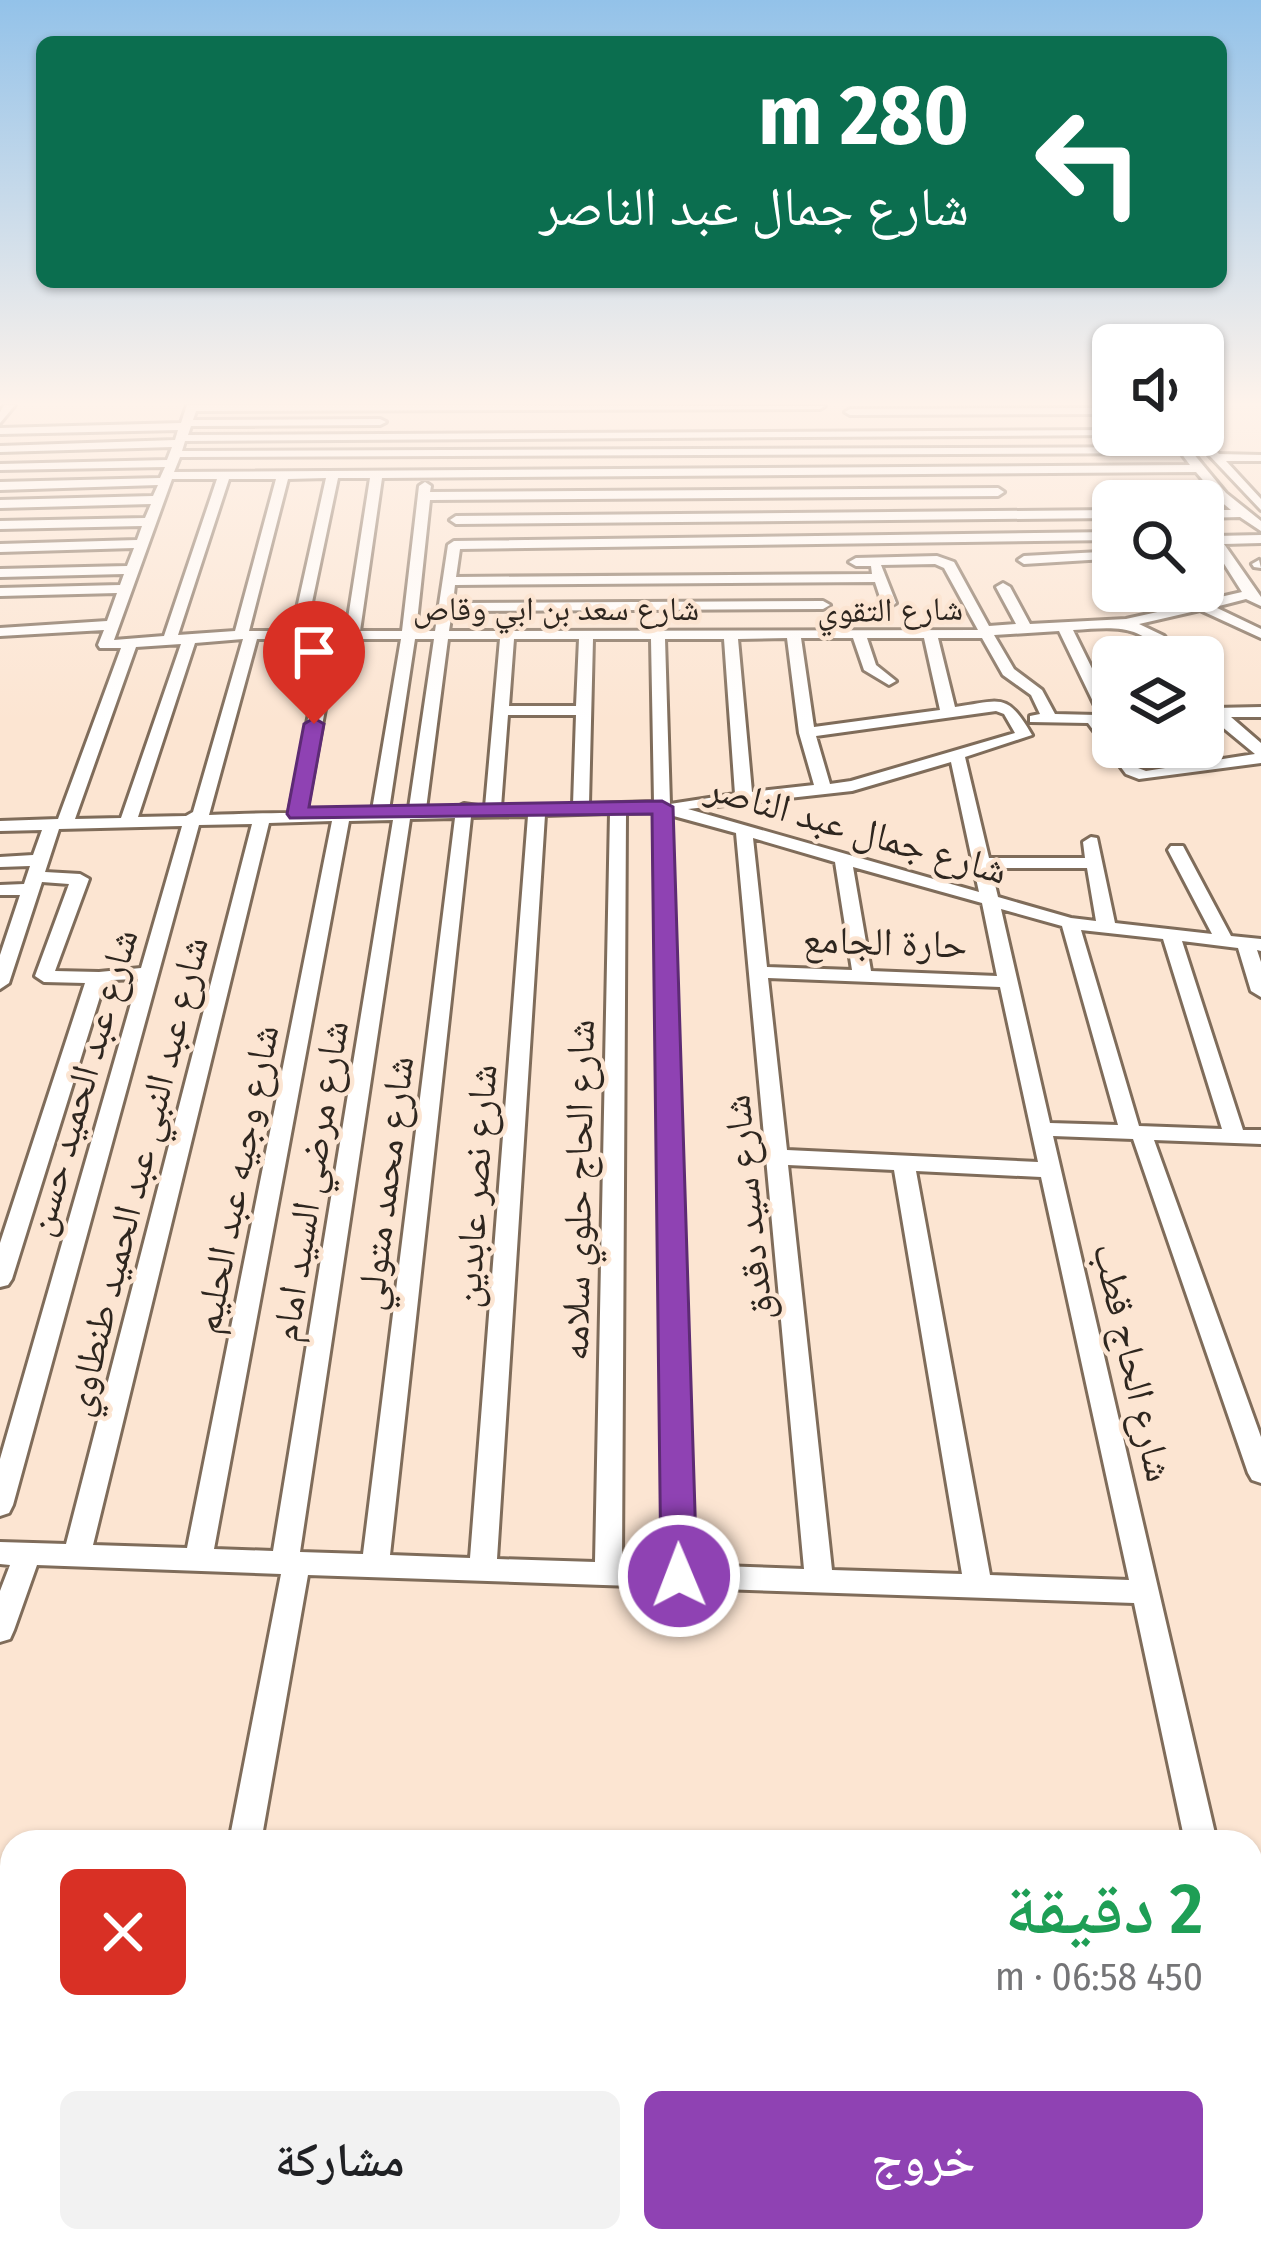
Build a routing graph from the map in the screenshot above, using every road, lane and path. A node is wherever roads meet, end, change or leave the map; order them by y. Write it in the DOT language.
graph roads {
  1 [pos="153,510"];
  2 [pos="213,510"];
  3 [pos="276,510"];
  4 [pos="326,510"];
  5 [pos="371,510"];
  6 [pos="422,510"];
  7 [pos="1237,510"];
  8 [pos="1224,513"];
  9 [pos="1240,513"];
  10 [pos="1092,514"];
  11 [pos="455,520"];
  12 [pos="148,522"];
  13 [pos="0,525"];
  14 [pos="1261,532"];
  15 [pos="1224,533"];
  16 [pos="1092,537"];
  17 [pos="1070,538"];
  18 [pos="140,544"];
  19 [pos="0,548"];
  20 [pos="1092,549"];
  21 [pos="1092,556"];
  22 [pos="1024,560"];
  23 [pos="856,562"];
  24 [pos="130,570"];
  25 [pos="876,570"];
  26 [pos="0,573"];
  27 [pos="817,578"];
  28 [pos="449,580"];
  29 [pos="1004,587"];
  30 [pos="123,589"];
  31 [pos="0,592"];
  32 [pos="1255,598"];
  33 [pos="889,603"];
  34 [pos="1224,603"];
  35 [pos="824,604"];
  36 [pos="447,607"];
  37 [pos="1176,612"];
  38 [pos="1216,612"];
  39 [pos="1126,623"];
  40 [pos="110,625"];
  41 [pos="1065,628"];
  42 [pos="1026,629"];
  43 [pos="0,632"];
  44 [pos="987,632"];
  45 [pos="298,634"];
  46 [pos="332,634"];
  47 [pos="1261,634"];
  48 [pos="246,635"];
  49 [pos="352,635"];
  50 [pos="409,635"];
  51 [pos="444,635"];
  52 [pos="507,635"];
  53 [pos="586,635"];
  54 [pos="658,635"];
  55 [pos="730,635"];
  56 [pos="1153,636"];
  57 [pos="190,637"];
  58 [pos="794,637"];
  59 [pos="831,637"];
  60 [pos="931,637"];
  61 [pos="860,638"];
  62 [pos="170,639"];
  63 [pos="130,644"];
  64 [pos="889,680"];
  65 [pos="1092,690"];
  66 [pos="584,710"];
  67 [pos="501,711"];
  68 [pos="948,711"];
  69 [pos="1261,712"];
  70 [pos="1224,713"];
  71 [pos="1092,717"];
  72 [pos="1049,718"];
  73 [pos="1016,720"];
  74 [pos="1224,724"];
  75 [pos="807,733"];
  76 [pos="1261,754"];
  77 [pos="958,758"];
  78 [pos="1224,761"];
  79 [pos="1130,768"];
  80 [pos="1187,768"];
  81 [pos="824,790"];
  82 [pos="744,799"];
  83 [pos="619,807"];
  84 [pos="662,807"];
  85 [pos="493,808"];
  86 [pos="537,808"];
  87 [pos="581,808"];
  88 [pos="464,809"];
  89 [pos="400,811"];
  90 [pos="342,813"];
  91 [pos="297,814"];
  92 [pos="263,815"];
  93 [pos="196,817"];
  94 [pos="128,821"];
  95 [pos="59,824"];
  96 [pos="0,826"];
  97 [pos="744,828"];
  98 [pos="1091,842"];
  99 [pos="1177,850"];
  100 [pos="843,857"];
  101 [pos="0,862"];
  102 [pos="1095,862"];
  103 [pos="981,863"];
  104 [pos="37,875"];
  105 [pos="0,890"];
  106 [pos="988,899"];
  107 [pos="25,911"];
  108 [pos="0,912"];
  109 [pos="1070,923"];
  110 [pos="1107,929"];
  111 [pos="1172,938"];
  112 [pos="1244,944"];
  113 [pos="2,971"];
  114 [pos="760,972"];
  115 [pos="149,973"];
  116 [pos="863,976"];
  117 [pos="100,978"];
  118 [pos="1007,982"];
  119 [pos="1261,991"];
  120 [pos="1039,1130"];
  121 [pos="1136,1132"];
  122 [pos="1235,1136"];
  123 [pos="1261,1137"];
  124 [pos="778,1157"];
  125 [pos="904,1164"];
  126 [pos="1048,1170"];
  127 [pos="0,1279"];
  128 [pos="1261,1473"];
  129 [pos="0,1504"];
  130 [pos="14,1553"];
  131 [pos="77,1555"];
  132 [pos="198,1560"];
  133 [pos="291,1563"];
  134 [pos="375,1566"];
  135 [pos="483,1570"];
  136 [pos="608,1574"];
  137 [pos="679,1576"];
  138 [pos="819,1581"];
  139 [pos="978,1587"];
  140 [pos="1143,1592"];
  141 [pos="0,1630"];
  142 [pos="246,1830"];
  143 [pos="1198,1830"];
  1 -- 12 [label="street"];
  2 -- 62 [label="street"];
  3 -- 48 [label="street, شارع عبد الحميد حسن"];
  4 -- 45 [label="street"];
  5 -- 49 [label="street"];
  6 -- 50 [label="street"];
  7 -- 9 [label="street"];
  8 -- 9 [label="street"];
  9 -- 14 [label="street"];
  10 -- 11 [label="street"];
  12 -- 13 [label="street"];
  12 -- 18 [label="street"];
  14 -- 15 [label="street"];
  14 -- 32 [label="street"];
  16 -- 17 [label="street"];
  17 -- 20 [label="street"];
  17 -- 28 [label="street"];
  18 -- 19 [label="street"];
  18 -- 24 [label="street"];
  21 -- 22 [label="street"];
  23 -- 25 [label="street"];
  24 -- 26 [label="street"];
  24 -- 30 [label="street"];
  25 -- 27 [label="street"];
  25 -- 33 [label="street"];
  25 -- 44 [label="street"];
  27 -- 28 [label="street"];
  27 -- 35 [label="street"];
  28 -- 36 [label="street"];
  29 -- 42 [label="street"];
  30 -- 31 [label="street"];
  30 -- 40 [label="street"];
  32 -- 34 [label="street, شارع التقوي"];
  35 -- 36 [label="street"];
  35 -- 59 [label="street"];
  36 -- 51 [label="street"];
  37 -- 39 [label="street, شارع التقوي"];
  38 -- 47 [label="street"];
  39 -- 41 [label="street, شارع التقوي"];
  39 -- 56 [label="street"];
  40 -- 43 [label="street"];
  40 -- 63 [label="street, شارع سعد بن ابي وقاص"];
  41 -- 42 [label="street, شارع التقوي"];
  41 -- 65 [label="street"];
  42 -- 44 [label="street, شارع التقوي"];
  44 -- 60 [label="street, شارع التقوي"];
  44 -- 72 [label="street"];
  45 -- 46 [label="street, شارع سعد بن ابي وقاص"];
  45 -- 48 [label="street, شارع سعد بن ابي وقاص"];
  46 -- 49 [label="street, شارع سعد بن ابي وقاص"];
  46 -- 91 [label="street"];
  48 -- 57 [label="street, شارع سعد بن ابي وقاص"];
  48 -- 93 [label="street, شارع عبد الحميد حسن"];
  49 -- 50 [label="street, شارع سعد بن ابي وقاص"];
  50 -- 51 [label="street, شارع سعد بن ابي وقاص"];
  50 -- 89 [label="street"];
  51 -- 52 [label="street, شارع سعد بن ابي وقاص"];
  51 -- 89 [label="street"];
  52 -- 53 [label="street, شارع سعد بن ابي وقاص"];
  52 -- 67 [label="street"];
  53 -- 54 [label="street, شارع سعد بن ابي وقاص"];
  53 -- 66 [label="street"];
  54 -- 55 [label="street, شارع سعد بن ابي وقاص"];
  54 -- 84 [label="street"];
  55 -- 58 [label="street, شارع سعد بن ابي وقاص"];
  55 -- 82 [label="street"];
  57 -- 62 [label="street, شارع سعد بن ابي وقاص"];
  57 -- 94 [label="street"];
  58 -- 59 [label="street, شارع التقوي"];
  58 -- 75 [label="street"];
  59 -- 61 [label="street, شارع التقوي"];
  60 -- 61 [label="street, شارع التقوي"];
  60 -- 68 [label="street"];
  61 -- 64 [label="street"];
  62 -- 63 [label="street, شارع سعد بن ابي وقاص"];
  63 -- 95 [label="street"];
  66 -- 67 [label="street"];
  66 -- 87 [label="street"];
  67 -- 85 [label="street"];
  68 -- 73 [label="street"];
  68 -- 75 [label="street"];
  69 -- 70 [label="street"];
  71 -- 72 [label="street"];
  72 -- 73 [label="street"];
  73 -- 77 [label="street"];
  74 -- 76 [label="street"];
  75 -- 81 [label="street"];
  76 -- 78 [label="street"];
  77 -- 81 [label="street"];
  77 -- 103 [label="street, شارع الحاج قطب"];
  79 -- 80 [label="street"];
  81 -- 82 [label="street"];
  82 -- 84 [label="street"];
  83 -- 84 [label="street, شارع جمال عبد الناصر"];
  83 -- 87 [label="street, شارع جمال عبد الناصر"];
  83 -- 136 [label="street, شارع الحاج حلوي سلامه"];
  84 -- 97 [label="street, شارع جمال عبد الناصر"];
  84 -- 137 [label="street"];
  85 -- 86 [label="street, شارع جمال عبد الناصر"];
  85 -- 88 [label="street, شارع جمال عبد الناصر"];
  86 -- 87 [label="street, شارع جمال عبد الناصر"];
  86 -- 135 [label="street, شارع نصر عابدين"];
  88 -- 89 [label="street, شارع جمال عبد الناصر"];
  88 -- 134 [label="street, شارع محمد متولي"];
  89 -- 90 [label="street, شارع جمال عبد الناصر"];
  89 -- 133 [label="street, شارع مرضي السيد امام"];
  90 -- 91 [label="street, شارع جمال عبد الناصر"];
  90 -- 132 [label="street, شارع وجيه عبد الحليم"];
  91 -- 92 [label="street, شارع جمال عبد الناصر"];
  92 -- 93 [label="street, شارع جمال عبد الناصر"];
  92 -- 131 [label="street, شارع عبد النبي عبد الحميد طنطاوي"];
  93 -- 94 [label="street, شارع جمال عبد الناصر"];
  93 -- 115 [label="street, شارع عبد الحميد حسن"];
  94 -- 95 [label="street, شارع جمال عبد الناصر"];
  95 -- 96 [label="street, شارع جمال عبد الناصر"];
  95 -- 104 [label="street"];
  97 -- 100 [label="street, شارع جمال عبد الناصر"];
  97 -- 114 [label="street, شارع سيد دقدق"];
  98 -- 102 [label="street"];
  99 -- 112 [label="street"];
  100 -- 106 [label="street, شارع جمال عبد الناصر"];
  100 -- 116 [label="street"];
  101 -- 104 [label="street"];
  102 -- 103 [label="street"];
  102 -- 110 [label="street"];
  103 -- 106 [label="street, شارع الحاج قطب"];
  104 -- 105 [label="street"];
  104 -- 107 [label="street"];
  104 -- 117 [label="street"];
  106 -- 109 [label="street, شارع جمال عبد الناصر"];
  106 -- 118 [label="street, شارع الحاج قطب"];
  107 -- 108 [label="street"];
  107 -- 113 [label="street"];
  109 -- 110 [label="street, شارع جمال عبد الناصر"];
  109 -- 121 [label="street"];
  110 -- 111 [label="street, شارع جمال عبد الناصر"];
  111 -- 112 [label="street, شارع جمال عبد الناصر"];
  111 -- 122 [label="street"];
  112 -- 119 [label="street"];
  114 -- 116 [label="street, حارة الجامع"];
  114 -- 124 [label="street, شارع سيد دقدق"];
  115 -- 117 [label="street"];
  115 -- 129 [label="street, شارع عبد الحميد حسن"];
  116 -- 118 [label="street, حارة الجامع"];
  117 -- 127 [label="street"];
  118 -- 120 [label="street, شارع الحاج قطب"];
  120 -- 121 [label="street"];
  120 -- 126 [label="street, شارع الحاج قطب"];
  121 -- 122 [label="street"];
  121 -- 128 [label="street"];
  122 -- 123 [label="street"];
  124 -- 125 [label="street"];
  124 -- 138 [label="street, شارع سيد دقدق"];
  125 -- 126 [label="street"];
  125 -- 139 [label="street"];
  126 -- 140 [label="street, شارع الحاج قطب"];
  130 -- 131 [label="street"];
  130 -- 141 [label="street"];
  131 -- 132 [label="street"];
  132 -- 133 [label="street"];
  133 -- 134 [label="street"];
  133 -- 142 [label="street, شارع مرضي السيد امام"];
  134 -- 135 [label="street"];
  135 -- 136 [label="street"];
  136 -- 137 [label="street"];
  137 -- 138 [label="street"];
  138 -- 139 [label="street"];
  139 -- 140 [label="street"];
  140 -- 143 [label="street, شارع الحاج قطب"];
}
